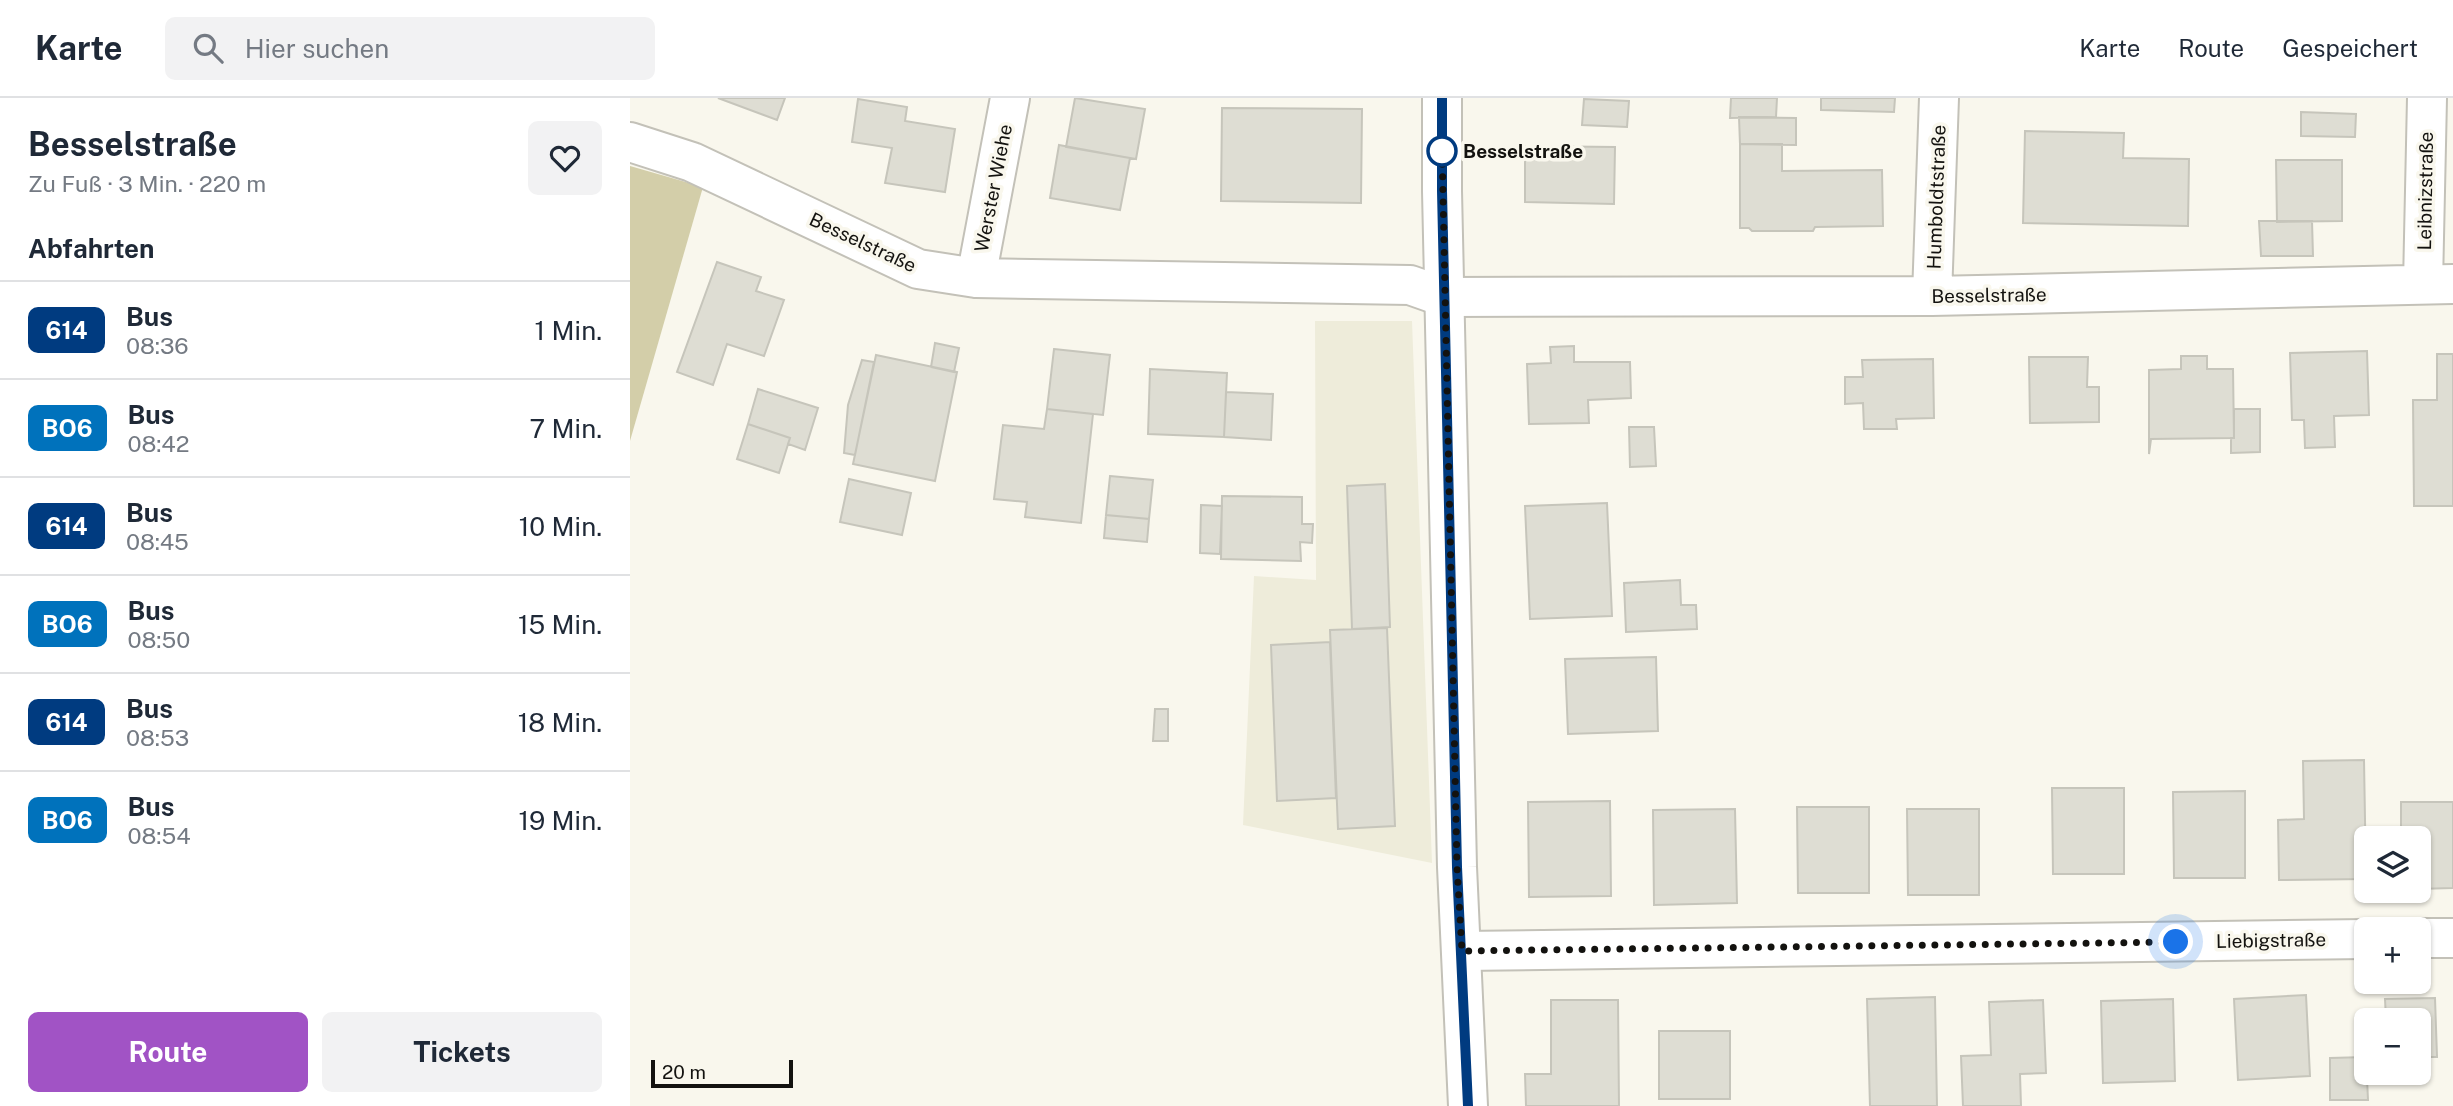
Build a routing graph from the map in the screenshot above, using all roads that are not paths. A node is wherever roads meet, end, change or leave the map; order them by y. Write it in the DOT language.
graph roads {
  1 [pos="1010,98"];
  2 [pos="1442,98"];
  3 [pos="1939,98"];
  4 [pos="2427,98"];
  5 [pos="630,142"];
  6 [pos="976,278"];
  7 [pos="2438,284"];
  8 [pos="1932,296"];
  9 [pos="1444,297"];
  10 [pos="2431,938"];
  11 [pos="2453,938"];
  12 [pos="2354,939"];
  13 [pos="1462,951"];
  14 [pos="1468,1106"];
  1 -- 6 [label="street, Werster Wiehe"];
  2 -- 9 [label="street"];
  3 -- 8 [label="street, Humboldtstraße"];
  4 -- 7 [label="street, Leibnizstraße"];
  5 -- 6 [label="street, Besselstraße"];
  6 -- 9 [label="street, Besselstraße"];
  7 -- 8 [label="street, Besselstraße"];
  8 -- 9 [label="street, Besselstraße"];
  9 -- 13 [label="street"];
  10 -- 11 [label="street"];
  12 -- 13 [label="street, Liebigstraße"];
  13 -- 14 [label="street"];
}
